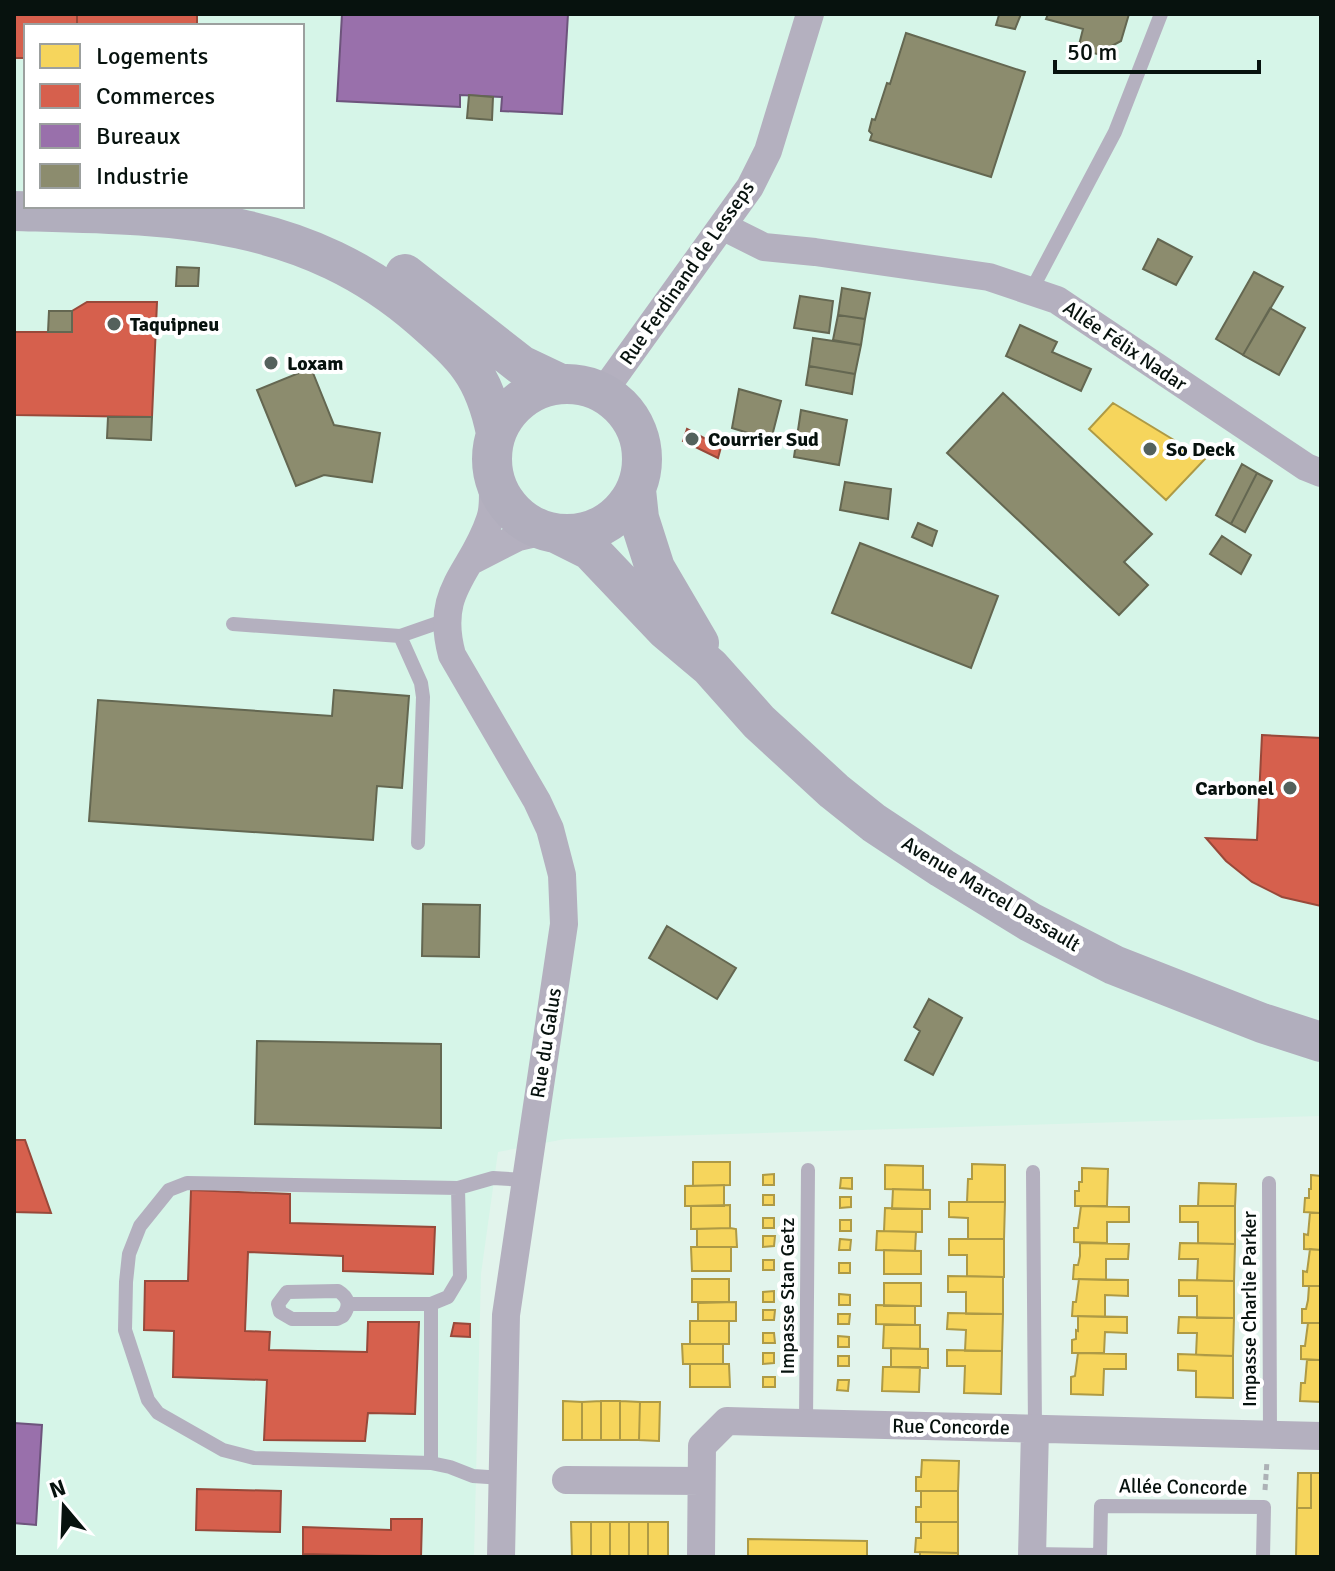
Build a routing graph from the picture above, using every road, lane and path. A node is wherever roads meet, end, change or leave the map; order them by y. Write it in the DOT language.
graph roads {
  1 [pos="810,14"];
  2 [pos="1161,14"];
  3 [pos="269,208"];
  4 [pos="14,211"];
  5 [pos="724,227"];
  6 [pos="1031,291"];
  7 [pos="561,384"];
  8 [pos="603,392"];
  9 [pos="496,433"];
  10 [pos="1321,473"];
  11 [pos="493,475"];
  12 [pos="636,490"];
  13 [pos="551,532"];
  14 [pos="471,561"];
  15 [pos="446,620"];
  16 [pos="233,624"];
  17 [pos="400,636"];
  18 [pos="710,667"];
  19 [pos="418,843"];
  20 [pos="1321,1042"];
  21 [pos="808,1170"];
  22 [pos="1033,1172"];
  23 [pos="525,1180"];
  24 [pos="1269,1183"];
  25 [pos="458,1188"];
  26 [pos="348,1304"];
  27 [pos="431,1304"];
  28 [pos="806,1423"];
  29 [pos="1035,1429"];
  30 [pos="1270,1435"];
  31 [pos="1321,1436"];
  32 [pos="431,1463"];
  33 [pos="503,1478"];
  34 [pos="566,1480"];
  35 [pos="701,1481"];
  36 [pos="1264,1507"];
  37 [pos="1032,1555"];
  38 [pos="1100,1556"];
  39 [pos="501,1557"];
  40 [pos="701,1557"];
  41 [pos="1263,1557"];
  1 -- 5 [label="street, Rue Ferdinand de Lesseps"];
  2 -- 6 [label="lane"];
  3 -- 7 [label="main road"];
  4 -- 9 [label="main road"];
  5 -- 6 [label="street, Allée Félix Nadar"];
  5 -- 8 [label="street, Rue Ferdinand de Lesseps"];
  6 -- 10 [label="street, Allée Félix Nadar"];
  7 -- 8 [label="main road"];
  7 -- 9 [label="main road"];
  8 -- 12 [label="main road"];
  9 -- 11 [label="main road"];
  11 -- 13 [label="main road"];
  11 -- 14 [label="street, Rue du Galus"];
  12 -- 13 [label="main road"];
  12 -- 18 [label="main road, Avenue Marcel Dassault"];
  13 -- 14 [label="street"];
  13 -- 18 [label="main road, Avenue Marcel Dassault"];
  14 -- 15 [label="street, Rue du Galus"];
  15 -- 17 [label="lane"];
  15 -- 23 [label="street, Rue du Galus"];
  16 -- 17 [label="lane"];
  17 -- 19 [label="lane"];
  18 -- 20 [label="main road, Avenue Marcel Dassault"];
  21 -- 28 [label="lane, Impasse Stan Getz"];
  22 -- 29 [label="lane"];
  23 -- 25 [label="lane"];
  23 -- 33 [label="street, Rue du Galus"];
  24 -- 30 [label="lane, Impasse Charlie Parker"];
  25 -- 27 [label="lane"];
  25 -- 32 [label="lane"];
  26 -- 27 [label="lane"];
  27 -- 32 [label="lane"];
  28 -- 29 [label="street, Rue Concorde"];
  28 -- 35 [label="street, Rue Concorde"];
  29 -- 30 [label="street, Rue Concorde"];
  29 -- 37 [label="street"];
  30 -- 31 [label="street, Rue Concorde"];
  30 -- 36 [label="path"];
  32 -- 33 [label="lane"];
  33 -- 39 [label="street, Rue du Galus"];
  34 -- 35 [label="street"];
  35 -- 40 [label="street, Rue Concorde"];
  36 -- 38 [label="lane, Allée Concorde"];
  36 -- 41 [label="lane, Allée Concorde"];
  37 -- 38 [label="lane, Allée Concorde"];
}
